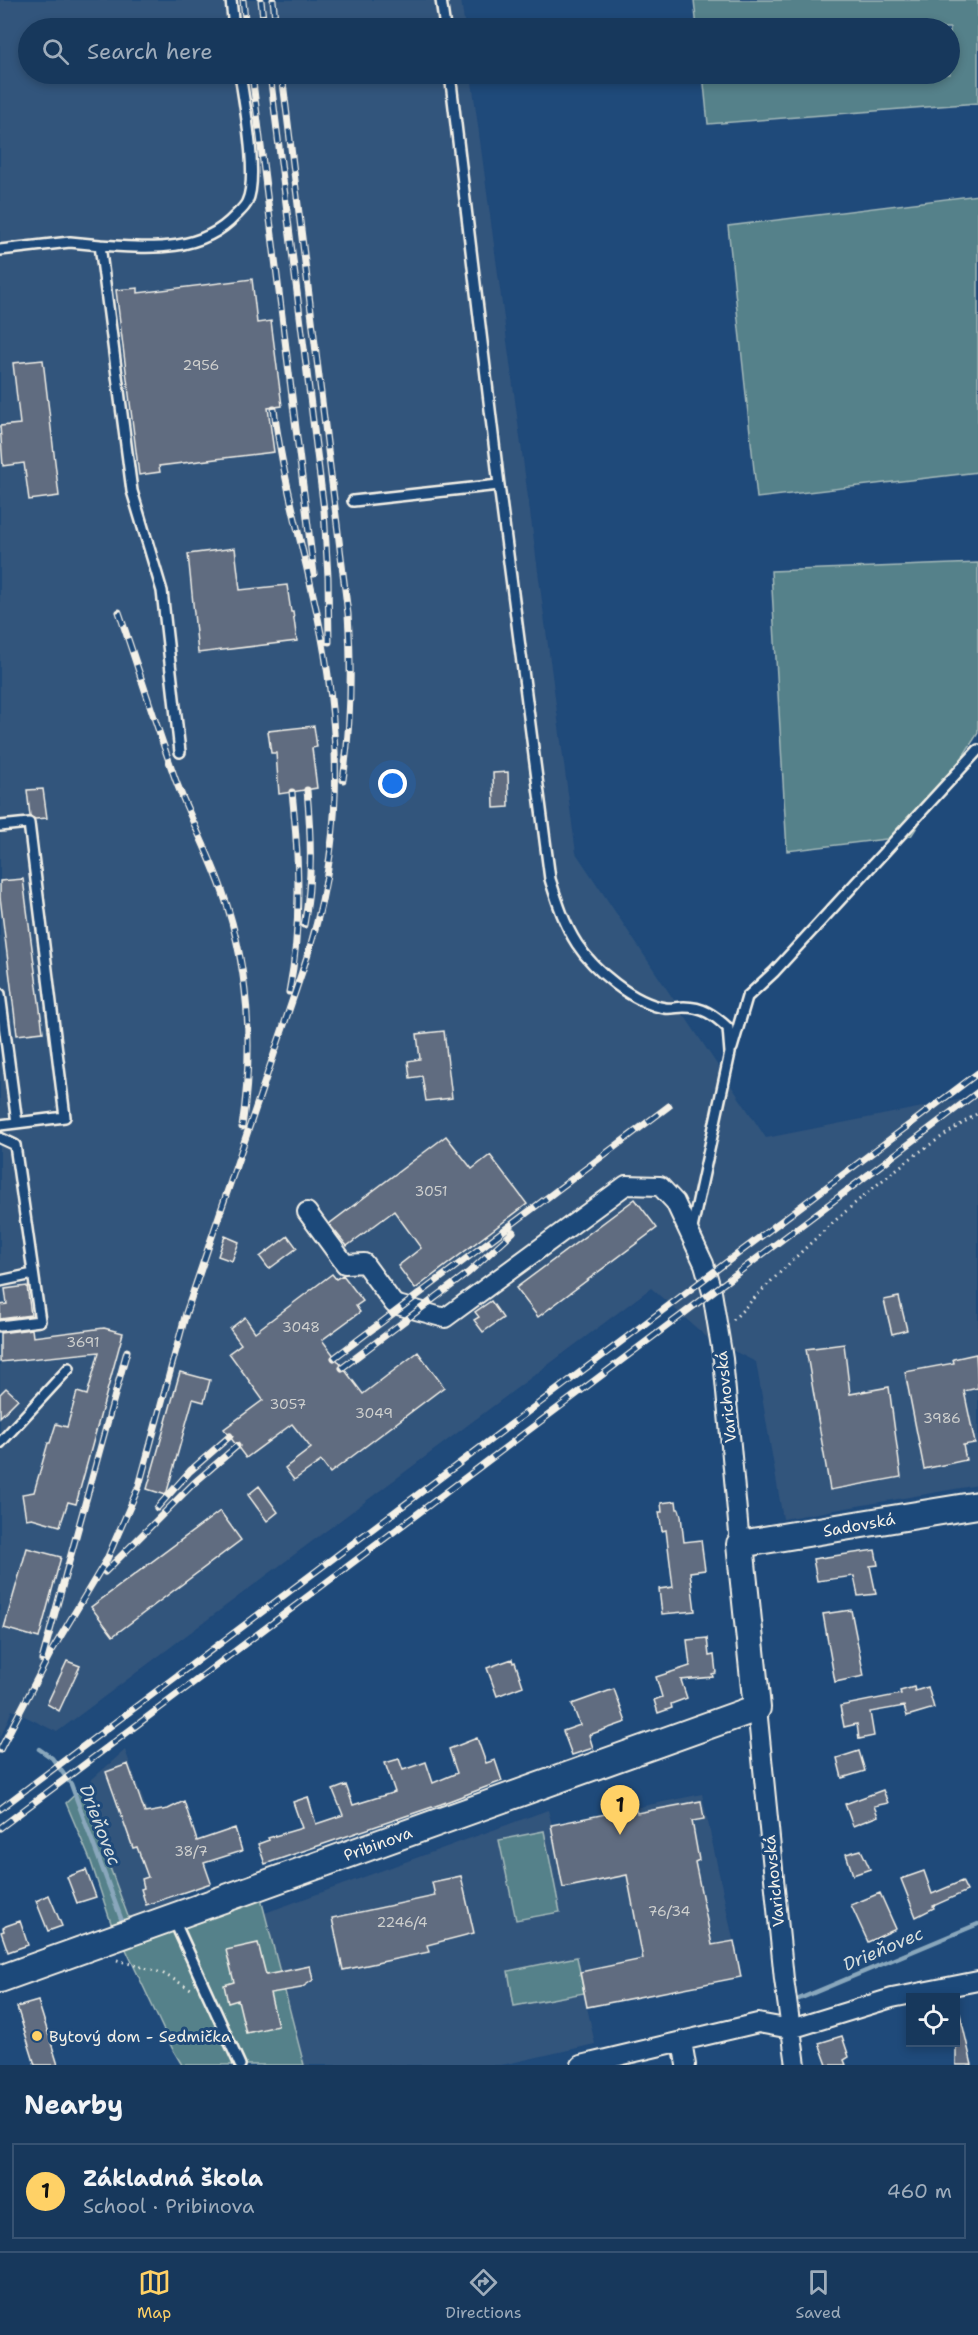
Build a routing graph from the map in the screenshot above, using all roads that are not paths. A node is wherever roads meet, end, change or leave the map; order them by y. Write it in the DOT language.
graph roads {
  1 [pos="231,0"];
  2 [pos="441,0"];
  3 [pos="233,18"];
  4 [pos="444,18"];
  5 [pos="241,84"];
  6 [pos="451,84"];
  7 [pos="100,245"];
  8 [pos="0,250"];
  9 [pos="499,485"];
  10 [pos="353,501"];
  11 [pos="978,750"];
  12 [pos="180,752"];
  13 [pos="0,826"];
  14 [pos="0,994"];
  15 [pos="730,1053"];
  16 [pos="18,1123"];
  17 [pos="0,1125"];
  18 [pos="0,1138"];
  19 [pos="307,1212"];
  20 [pos="690,1235"];
  21 [pos="33,1274"];
  22 [pos="0,1281"];
  23 [pos="0,1326"];
  24 [pos="69,1368"];
  25 [pos="0,1443"];
  26 [pos="978,1505"];
  27 [pos="740,1544"];
  28 [pos="757,1708"];
  29 [pos="172,1916"];
  30 [pos="0,1979"];
  31 [pos="978,1982"];
  32 [pos="791,2029"];
  33 [pos="682,2041"];
  34 [pos="240,2065"];
  35 [pos="581,2065"];
  36 [pos="686,2065"];
  37 [pos="796,2065"];
  1 -- 3 [label="lane"];
  2 -- 4 [label="lane"];
  5 -- 7 [label="lane"];
  6 -- 9 [label="lane"];
  7 -- 8 [label="lane"];
  7 -- 12 [label="lane"];
  9 -- 10 [label="lane"];
  9 -- 15 [label="lane"];
  11 -- 15 [label="lane"];
  13 -- 16 [label="lane"];
  14 -- 16 [label="lane"];
  15 -- 20 [label="lane"];
  16 -- 17 [label="lane"];
  18 -- 21 [label="lane"];
  19 -- 20 [label="street, Varichovská"];
  20 -- 27 [label="street, Varichovská"];
  21 -- 22 [label="lane"];
  21 -- 23 [label="lane"];
  24 -- 25 [label="lane"];
  26 -- 27 [label="street, Sadovská"];
  27 -- 28 [label="street, Varichovská"];
  28 -- 29 [label="street, Pribinova"];
  28 -- 32 [label="street, Varichovská"];
  29 -- 30 [label="street, Pribinova"];
  29 -- 34 [label="lane"];
  31 -- 32 [label="street"];
  32 -- 33 [label="street"];
  32 -- 37 [label="street, Varichovská"];
  33 -- 35 [label="street"];
  33 -- 36 [label="street"];
}
